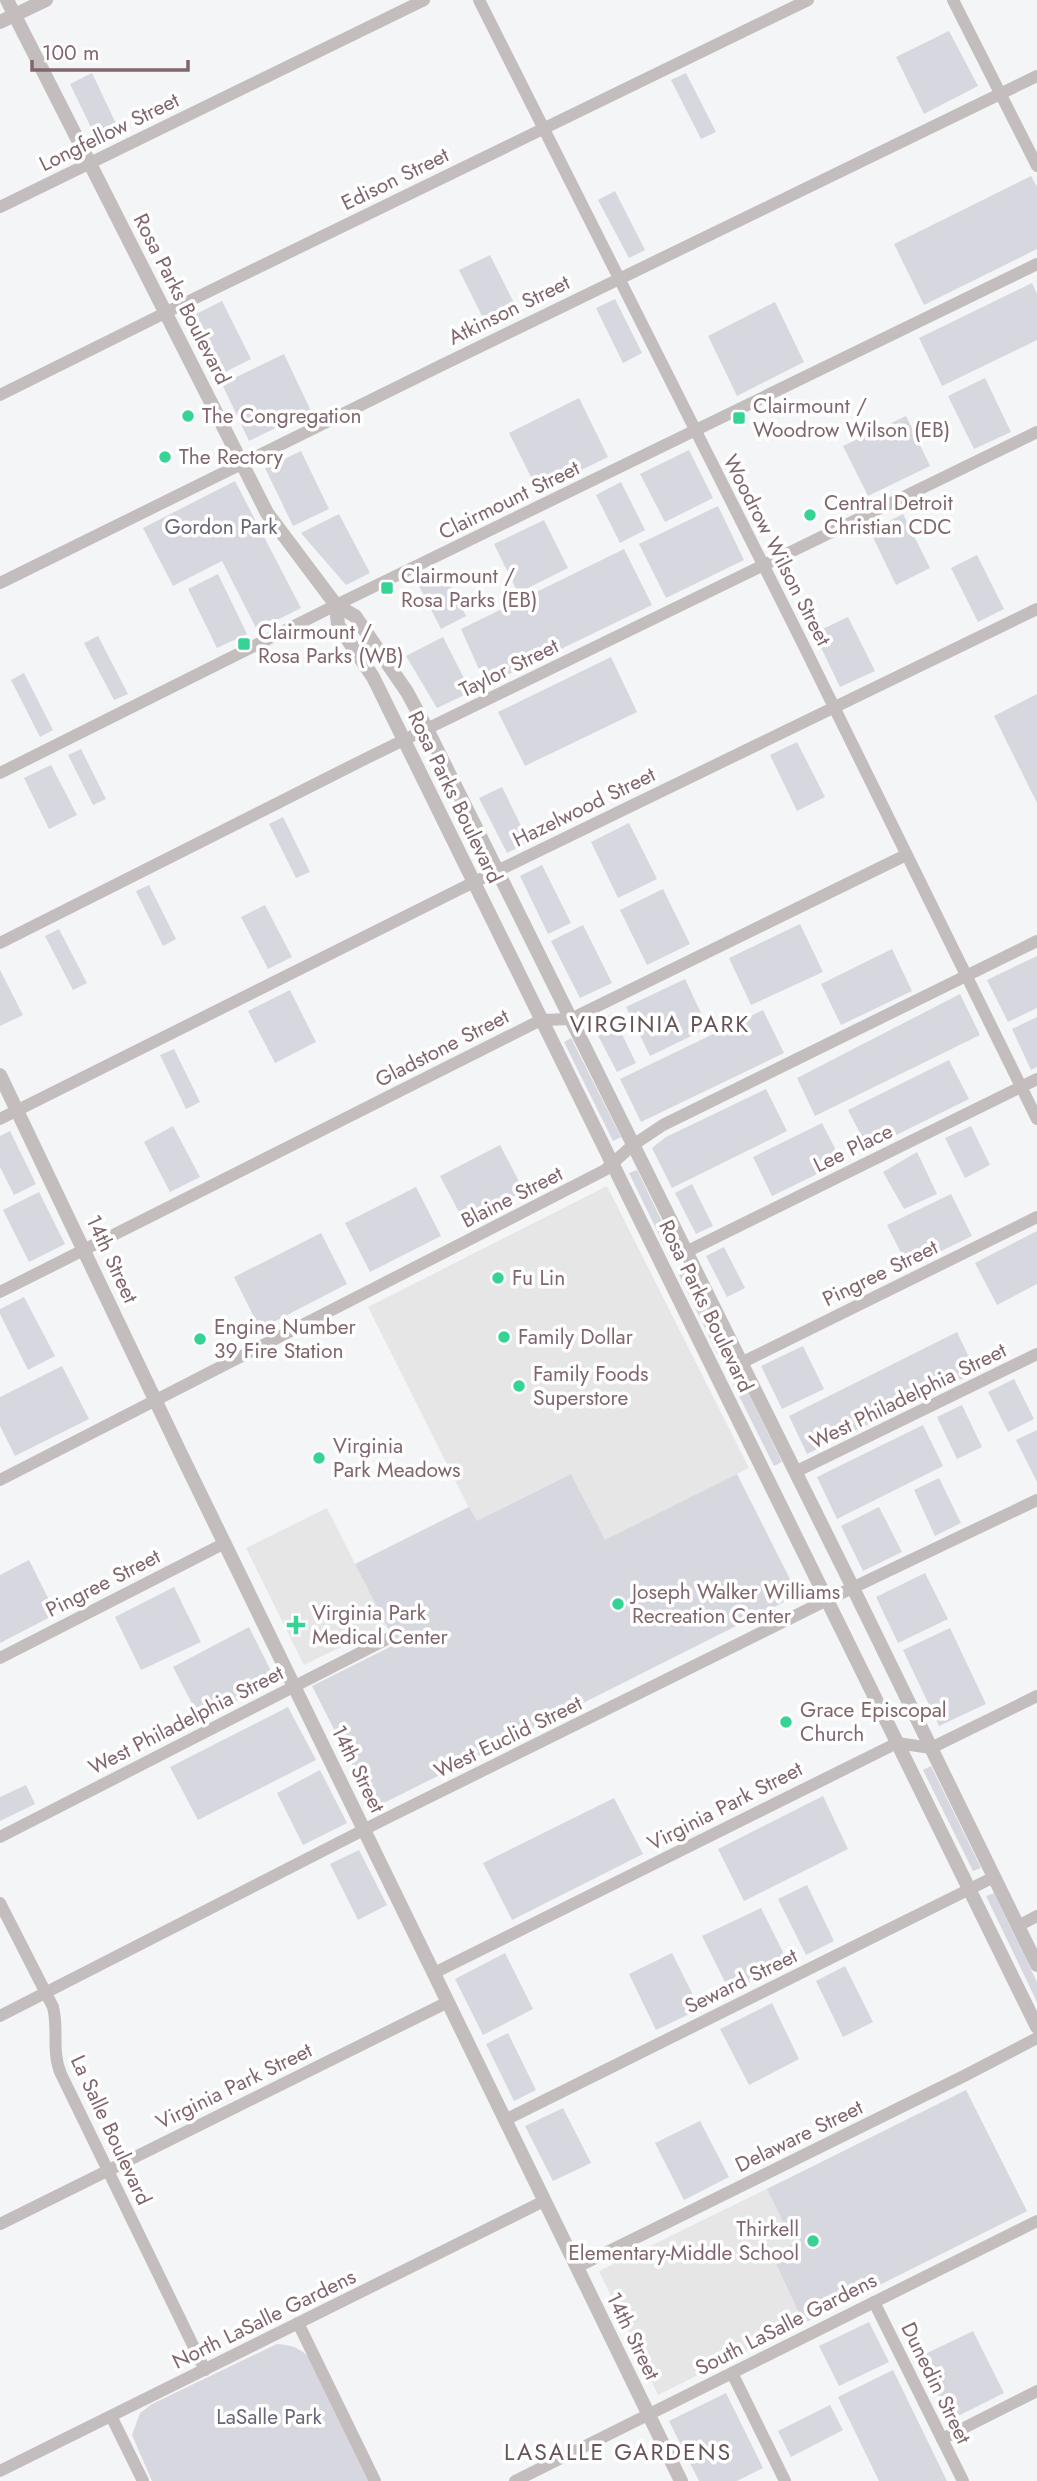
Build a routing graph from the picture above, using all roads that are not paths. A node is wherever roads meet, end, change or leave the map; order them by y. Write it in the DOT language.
graph roads {
  1 [pos="7,0"];
  2 [pos="424,0"];
  3 [pos="479,0"];
  4 [pos="808,0"];
  5 [pos="953,0"];
  6 [pos="42,1"];
  7 [pos="15,15"];
  8 [pos="0,22"];
  9 [pos="1037,76"];
  10 [pos="999,94"];
  11 [pos="543,128"];
  12 [pos="89,162"];
  13 [pos="1037,166"];
  14 [pos="0,207"];
  15 [pos="1037,264"];
  16 [pos="619,278"];
  17 [pos="165,312"];
  18 [pos="0,395"];
  19 [pos="695,430"];
  20 [pos="1037,432"];
  21 [pos="242,463"];
  22 [pos="763,566"];
  23 [pos="0,583"];
  24 [pos="337,605"];
  25 [pos="1037,609"];
  26 [pos="833,708"];
  27 [pos="427,729"];
  28 [pos="404,740"];
  29 [pos="0,773"];
  30 [pos="906,855"];
  31 [pos="498,871"];
  32 [pos="473,883"];
  33 [pos="1037,941"];
  34 [pos="0,943"];
  35 [pos="966,976"];
  36 [pos="571,1018"];
  37 [pos="541,1020"];
  38 [pos="0,1075"];
  39 [pos="1037,1079"];
  40 [pos="1021,1087"];
  41 [pos="18,1111"];
  42 [pos="0,1119"];
  43 [pos="1037,1119"];
  44 [pos="633,1145"];
  45 [pos="612,1164"];
  46 [pos="1037,1217"];
  47 [pos="84,1250"];
  48 [pos="686,1252"];
  49 [pos="0,1292"];
  50 [pos="1037,1354"];
  51 [pos="741,1363"];
  52 [pos="156,1400"];
  53 [pos="795,1472"];
  54 [pos="0,1480"];
  55 [pos="1037,1500"];
  56 [pos="225,1543"];
  57 [pos="853,1588"];
  58 [pos="827,1600"];
  59 [pos="388,1638"];
  60 [pos="0,1658"];
  61 [pos="294,1686"];
  62 [pos="1037,1696"];
  63 [pos="897,1743"];
  64 [pos="931,1748"];
  65 [pos="364,1829"];
  66 [pos="0,1837"];
  67 [pos="994,1877"];
  68 [pos="970,1889"];
  69 [pos="0,1903"];
  70 [pos="1037,1916"];
  71 [pos="1018,1926"];
  72 [pos="1032,1942"];
  73 [pos="1037,1965"];
  74 [pos="434,1973"];
  75 [pos="46,1993"];
  76 [pos="448,2002"];
  77 [pos="0,2016"];
  78 [pos="1037,2027"];
  79 [pos="1037,2038"];
  80 [pos="505,2120"];
  81 [pos="108,2171"];
  82 [pos="544,2201"];
  83 [pos="1037,2221"];
  84 [pos="0,2224"];
  85 [pos="577,2267"];
  86 [pos="874,2302"];
  87 [pos="299,2323"];
  88 [pos="205,2370"];
  89 [pos="732,2373"];
  90 [pos="1037,2391"];
  91 [pos="648,2415"];
  92 [pos="111,2416"];
  93 [pos="942,2439"];
  94 [pos="0,2471"];
  95 [pos="143,2481"];
  96 [pos="375,2481"];
  97 [pos="515,2481"];
  98 [pos="681,2481"];
  99 [pos="785,2481"];
  100 [pos="963,2481"];
  1 -- 7 [label="street, Rosa Parks Boulevard"];
  2 -- 12 [label="street, Longfellow Street"];
  3 -- 11 [label="street, Woodrow Wilson Street"];
  4 -- 11 [label="street, Edison Street"];
  5 -- 10 [label="street"];
  6 -- 7 [label="street"];
  7 -- 8 [label="street"];
  7 -- 12 [label="street, Rosa Parks Boulevard"];
  9 -- 10 [label="street, Atkinson Street"];
  10 -- 13 [label="street"];
  10 -- 16 [label="street, Atkinson Street"];
  11 -- 16 [label="street, Woodrow Wilson Street"];
  11 -- 17 [label="street, Edison Street"];
  12 -- 14 [label="street, Longfellow Street"];
  12 -- 17 [label="street, Rosa Parks Boulevard"];
  15 -- 19 [label="street, Clairmount Street"];
  16 -- 19 [label="street, Woodrow Wilson Street"];
  16 -- 21 [label="street, Atkinson Street"];
  17 -- 18 [label="street, Edison Street"];
  17 -- 21 [label="street, Rosa Parks Boulevard"];
  19 -- 22 [label="street, Woodrow Wilson Street"];
  19 -- 24 [label="street, Clairmount Street"];
  20 -- 22 [label="street, Taylor Street"];
  21 -- 23 [label="street, Atkinson Street"];
  21 -- 24 [label="street, Rosa Parks Boulevard"];
  22 -- 26 [label="street, Woodrow Wilson Street"];
  22 -- 27 [label="street, Taylor Street"];
  24 -- 27 [label="street, Rosa Parks Boulevard"];
  24 -- 28 [label="street, Rosa Parks Boulevard"];
  24 -- 29 [label="street, Clairmount Street"];
  25 -- 26 [label="street, Hazelwood Street"];
  26 -- 30 [label="street, Woodrow Wilson Street"];
  26 -- 31 [label="street, Hazelwood Street"];
  27 -- 28 [label="street, Taylor Street"];
  27 -- 31 [label="street, Rosa Parks Boulevard"];
  28 -- 32 [label="street, Rosa Parks Boulevard"];
  28 -- 34 [label="street, Taylor Street"];
  30 -- 35 [label="street, Woodrow Wilson Street"];
  30 -- 36 [label="street, Gladstone Street"];
  31 -- 32 [label="street, Hazelwood Street"];
  31 -- 36 [label="street, Rosa Parks Boulevard"];
  32 -- 37 [label="street, Rosa Parks Boulevard"];
  32 -- 41 [label="street, Hazelwood Street"];
  33 -- 35 [label="street, Blaine Street"];
  35 -- 40 [label="street, Woodrow Wilson Street"];
  35 -- 44 [label="street, Blaine Street"];
  36 -- 37 [label="street, Gladstone Street"];
  36 -- 44 [label="street, Rosa Parks Boulevard"];
  37 -- 45 [label="street, Rosa Parks Boulevard"];
  37 -- 47 [label="street, Gladstone Street"];
  38 -- 41 [label="street, 14th Street"];
  39 -- 40 [label="street, Lee Place"];
  40 -- 43 [label="street, Woodrow Wilson Street"];
  40 -- 48 [label="street, Lee Place"];
  41 -- 42 [label="street, Hazelwood Street"];
  41 -- 47 [label="street, 14th Street"];
  44 -- 45 [label="street, Blaine Street"];
  44 -- 48 [label="street, Rosa Parks Boulevard"];
  45 -- 52 [label="street, Blaine Street"];
  45 -- 58 [label="street, Rosa Parks Boulevard"];
  46 -- 51 [label="street, Pingree Street"];
  47 -- 49 [label="street, Gladstone Street"];
  47 -- 52 [label="street, 14th Street"];
  48 -- 51 [label="street, Rosa Parks Boulevard"];
  50 -- 53 [label="street, West Philadelphia Street"];
  51 -- 53 [label="street, Rosa Parks Boulevard"];
  52 -- 54 [label="street, Blaine Street"];
  52 -- 56 [label="street, 14th Street"];
  53 -- 57 [label="street, Rosa Parks Boulevard"];
  55 -- 57 [label="street, West Euclid Street"];
  56 -- 60 [label="street, Pingree Street"];
  56 -- 61 [label="street, 14th Street"];
  57 -- 58 [label="street, West Euclid Street"];
  57 -- 64 [label="street, Rosa Parks Boulevard"];
  58 -- 63 [label="street, Rosa Parks Boulevard"];
  58 -- 65 [label="street, West Euclid Street"];
  59 -- 61 [label="street, West Philadelphia Street"];
  61 -- 65 [label="street, 14th Street"];
  61 -- 66 [label="street, West Philadelphia Street"];
  62 -- 64 [label="street"];
  63 -- 64 [label="street"];
  63 -- 68 [label="street, Rosa Parks Boulevard"];
  63 -- 74 [label="street, Virginia Park Street"];
  64 -- 67 [label="street, Rosa Parks Boulevard"];
  65 -- 74 [label="street, 14th Street"];
  65 -- 75 [label="street, West Euclid Street"];
  67 -- 68 [label="street, Seward Street"];
  67 -- 71 [label="street, Rosa Parks Boulevard"];
  68 -- 78 [label="street, Rosa Parks Boulevard"];
  68 -- 80 [label="street, Seward Street"];
  69 -- 75 [label="street, La Salle Boulevard"];
  70 -- 71 [label="street"];
  71 -- 72 [label="street, Rosa Parks Boulevard"];
  72 -- 73 [label="street, Rosa Parks Boulevard"];
  74 -- 76 [label="street, 14th Street"];
  75 -- 77 [label="street, West Euclid Street"];
  75 -- 81 [label="street, La Salle Boulevard"];
  76 -- 80 [label="street, 14th Street"];
  76 -- 81 [label="street, Virginia Park Street"];
  79 -- 85 [label="street, Delaware Street"];
  80 -- 82 [label="street, 14th Street"];
  81 -- 84 [label="street, Virginia Park Street"];
  81 -- 88 [label="street, La Salle Boulevard"];
  82 -- 85 [label="street, 14th Street"];
  82 -- 87 [label="street, North LaSalle Gardens"];
  83 -- 86 [label="street, South LaSalle Gardens"];
  85 -- 91 [label="street, 14th Street"];
  86 -- 89 [label="street, South LaSalle Gardens"];
  86 -- 93 [label="street, Dunedin Street"];
  87 -- 88 [label="street, North LaSalle Gardens"];
  87 -- 96 [label="street"];
  88 -- 92 [label="street, North LaSalle Gardens"];
  89 -- 91 [label="street, South LaSalle Gardens"];
  89 -- 99 [label="street"];
  90 -- 93 [label="street"];
  91 -- 97 [label="street, South LaSalle Gardens"];
  91 -- 98 [label="street, 14th Street"];
  92 -- 94 [label="street, North LaSalle Gardens"];
  92 -- 95 [label="street"];
  93 -- 100 [label="street, Dunedin Street"];
}
